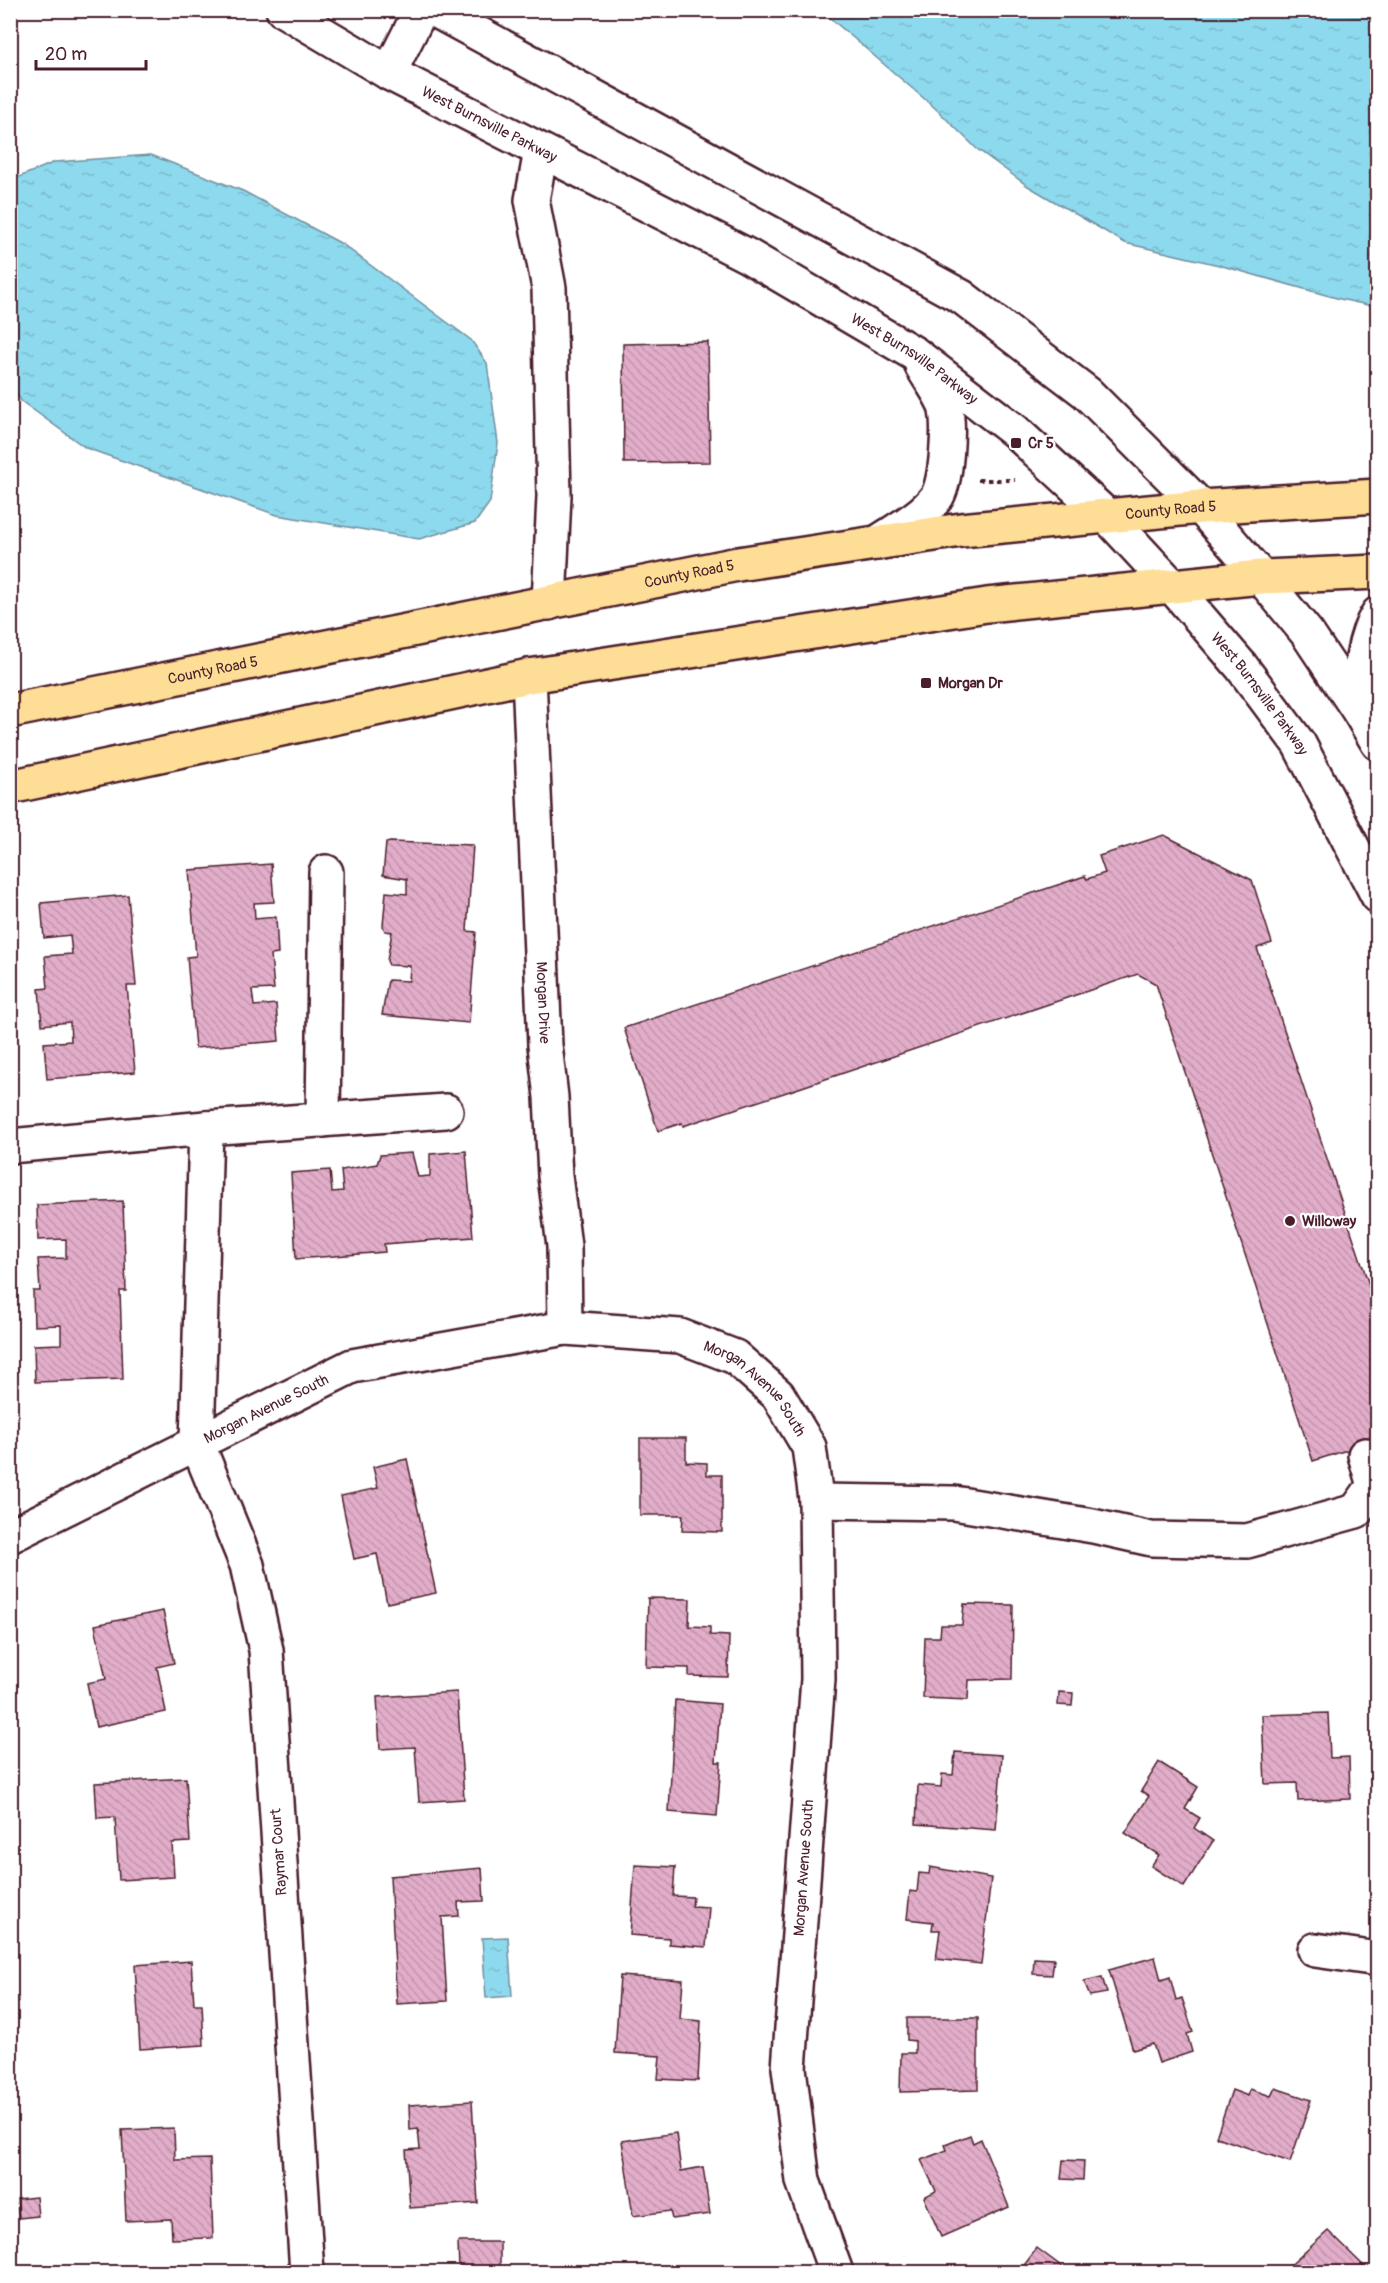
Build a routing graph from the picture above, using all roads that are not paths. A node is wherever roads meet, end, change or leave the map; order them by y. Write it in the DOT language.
graph roads {
  1 [pos="283,10"];
  2 [pos="422,10"];
  3 [pos="435,10"];
  4 [pos="389,73"];
  5 [pos="541,151"];
  6 [pos="915,354"];
  7 [pos="1377,496"];
  8 [pos="1201,507"];
  9 [pos="1108,517"];
  10 [pos="877,543"];
  11 [pos="1377,572"];
  12 [pos="1261,577"];
  13 [pos="1173,587"];
  14 [pos="549,603"];
  15 [pos="1377,614"];
  16 [pos="529,676"];
  17 [pos="10,711"];
  18 [pos="1359,711"];
  19 [pos="1377,743"];
  20 [pos="10,787"];
  21 [pos="326,872"];
  22 [pos="1377,896"];
  23 [pos="446,1111"];
  24 [pos="323,1120"];
  25 [pos="206,1128"];
  26 [pos="10,1146"];
  27 [pos="565,1328"];
  28 [pos="197,1443"];
  29 [pos="1365,1455"];
  30 [pos="816,1501"];
  31 [pos="10,1536"];
  32 [pos="1315,1950"];
  33 [pos="1377,1959"];
  34 [pos="307,2272"];
  35 [pos="836,2272"];
  1 -- 4 [label="street, West Burnsville Parkway"];
  2 -- 4 [label="street"];
  3 -- 8 [label="street"];
  4 -- 5 [label="street, West Burnsville Parkway"];
  5 -- 6 [label="street, West Burnsville Parkway"];
  5 -- 14 [label="street"];
  6 -- 9 [label="street, West Burnsville Parkway"];
  6 -- 10 [label="street"];
  7 -- 8 [label="main road, County Road 5"];
  8 -- 9 [label="main road, County Road 5"];
  8 -- 12 [label="street"];
  9 -- 10 [label="main road, County Road 5"];
  9 -- 13 [label="street, West Burnsville Parkway"];
  10 -- 14 [label="main road, County Road 5"];
  11 -- 12 [label="main road"];
  12 -- 13 [label="main road"];
  12 -- 18 [label="street"];
  13 -- 16 [label="main road"];
  13 -- 22 [label="street, West Burnsville Parkway"];
  14 -- 17 [label="main road, County Road 5"];
  15 -- 18 [label="street"];
  16 -- 20 [label="main road"];
  16 -- 27 [label="street, Morgan Drive"];
  18 -- 19 [label="street"];
  21 -- 24 [label="street"];
  23 -- 24 [label="street"];
  24 -- 25 [label="street"];
  25 -- 26 [label="street"];
  25 -- 28 [label="street"];
  27 -- 28 [label="street, Morgan Avenue South"];
  27 -- 30 [label="street, Morgan Avenue South"];
  28 -- 31 [label="street, Morgan Avenue South"];
  28 -- 34 [label="street, Raymar Court"];
  29 -- 30 [label="street"];
  30 -- 35 [label="street, Morgan Avenue South"];
  32 -- 33 [label="street"];
}
